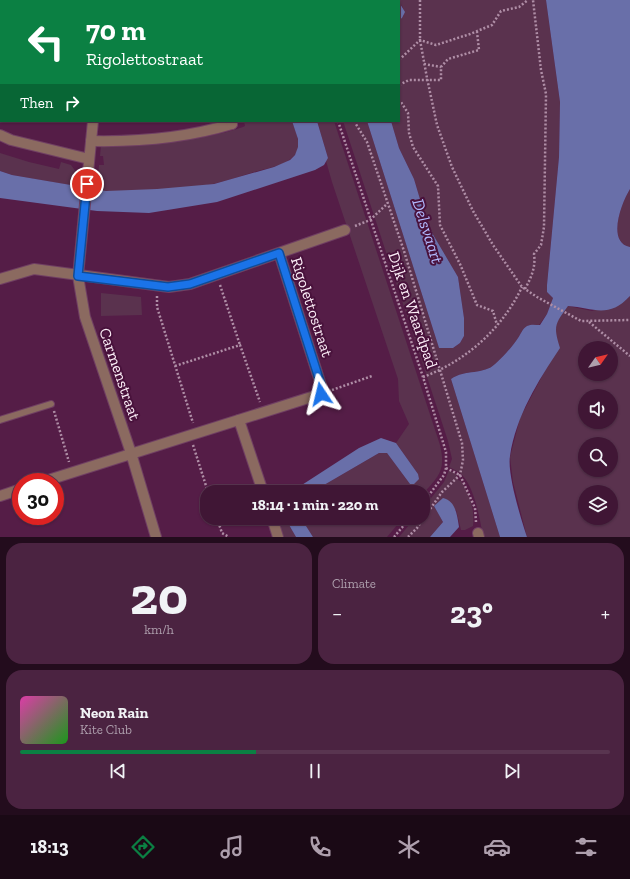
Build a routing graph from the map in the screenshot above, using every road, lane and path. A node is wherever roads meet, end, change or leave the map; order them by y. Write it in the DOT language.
graph roads {
  1 [pos="420,0"];
  2 [pos="528,0"];
  3 [pos="533,0"];
  4 [pos="477,32"];
  5 [pos="420,40"];
  6 [pos="400,59"];
  7 [pos="424,64"];
  8 [pos="441,67"];
  9 [pos="427,78"];
  10 [pos="400,84"];
  11 [pos="400,101"];
  12 [pos="93,122"];
  13 [pos="338,122"];
  14 [pos="355,122"];
  15 [pos="232,123"];
  16 [pos="0,135"];
  17 [pos="91,141"];
  18 [pos="90,159"];
  19 [pos="387,204"];
  20 [pos="370,220"];
  21 [pos="345,230"];
  22 [pos="279,253"];
  23 [pos="216,275"];
  24 [pos="78,276"];
  25 [pos="0,279"];
  26 [pos="158,286"];
  27 [pos="523,288"];
  28 [pos="630,320"];
  29 [pos="589,322"];
  30 [pos="497,325"];
  31 [pos="240,345"];
  32 [pos="630,356"];
  33 [pos="175,366"];
  34 [pos="441,370"];
  35 [pos="372,376"];
  36 [pos="423,377"];
  37 [pos="321,394"];
  38 [pos="51,404"];
  39 [pos="263,412"];
  40 [pos="0,420"];
  41 [pos="239,420"];
  42 [pos="193,434"];
  43 [pos="131,453"];
  44 [pos="446,468"];
  45 [pos="73,472"];
  46 [pos="64,475"];
  47 [pos="460,475"];
  48 [pos="206,485"];
  49 [pos="261,485"];
  50 [pos="12,492"];
  51 [pos="430,494"];
  52 [pos="0,496"];
  53 [pos="219,525"];
  54 [pos="274,525"];
  55 [pos="404,525"];
  56 [pos="479,535"];
  57 [pos="156,537"];
  58 [pos="229,537"];
  59 [pos="278,537"];
  60 [pos="394,537"];
  61 [pos="408,537"];
  1 -- 5 [label="path"];
  2 -- 4 [label="path"];
  3 -- 27 [label="path"];
  4 -- 5 [label="path"];
  4 -- 8 [label="path"];
  5 -- 6 [label="path"];
  5 -- 7 [label="path"];
  7 -- 8 [label="path"];
  7 -- 9 [label="path"];
  8 -- 9 [label="path"];
  9 -- 10 [label="path"];
  9 -- 27 [label="path"];
  11 -- 30 [label="path"];
  12 -- 17 [label="street"];
  13 -- 20 [label="path, Dijk en Waardpad"];
  14 -- 19 [label="path"];
  15 -- 17 [label="street"];
  16 -- 18 [label="street"];
  17 -- 18 [label="street"];
  18 -- 24 [label="street, Carmenstraat"];
  19 -- 20 [label="path"];
  19 -- 34 [label="path"];
  20 -- 21 [label="path"];
  20 -- 36 [label="path, Dijk en Waardpad"];
  21 -- 22 [label="street, Rigolettostraat"];
  22 -- 23 [label="street, Rigolettostraat"];
  22 -- 37 [label="street, Rigolettostraat"];
  23 -- 26 [label="street, Rigolettostraat"];
  23 -- 31 [label="path"];
  24 -- 25 [label="street, Rigolettostraat"];
  24 -- 26 [label="street, Rigolettostraat"];
  24 -- 43 [label="street, Carmenstraat"];
  26 -- 33 [label="path"];
  27 -- 29 [label="path"];
  27 -- 30 [label="path"];
  28 -- 29 [label="path"];
  29 -- 32 [label="path"];
  30 -- 34 [label="path"];
  31 -- 33 [label="path"];
  31 -- 39 [label="path"];
  33 -- 42 [label="path"];
  34 -- 36 [label="path"];
  34 -- 47 [label="path"];
  35 -- 37 [label="path"];
  36 -- 44 [label="path, Dijk en Waardpad"];
  37 -- 39 [label="street"];
  38 -- 40 [label="lane"];
  38 -- 45 [label="path"];
  39 -- 41 [label="street"];
  41 -- 42 [label="street"];
  41 -- 49 [label="street"];
  42 -- 43 [label="street"];
  42 -- 48 [label="path"];
  43 -- 45 [label="street"];
  43 -- 57 [label="street, Carmenstraat"];
  44 -- 47 [label="path"];
  44 -- 51 [label="path"];
  45 -- 46 [label="street"];
  47 -- 56 [label="path"];
  47 -- 61 [label="path"];
  50 -- 52 [label="street"];
  53 -- 58 [label="path"];
  54 -- 59 [label="street"];
  55 -- 60 [label="path"];
}
